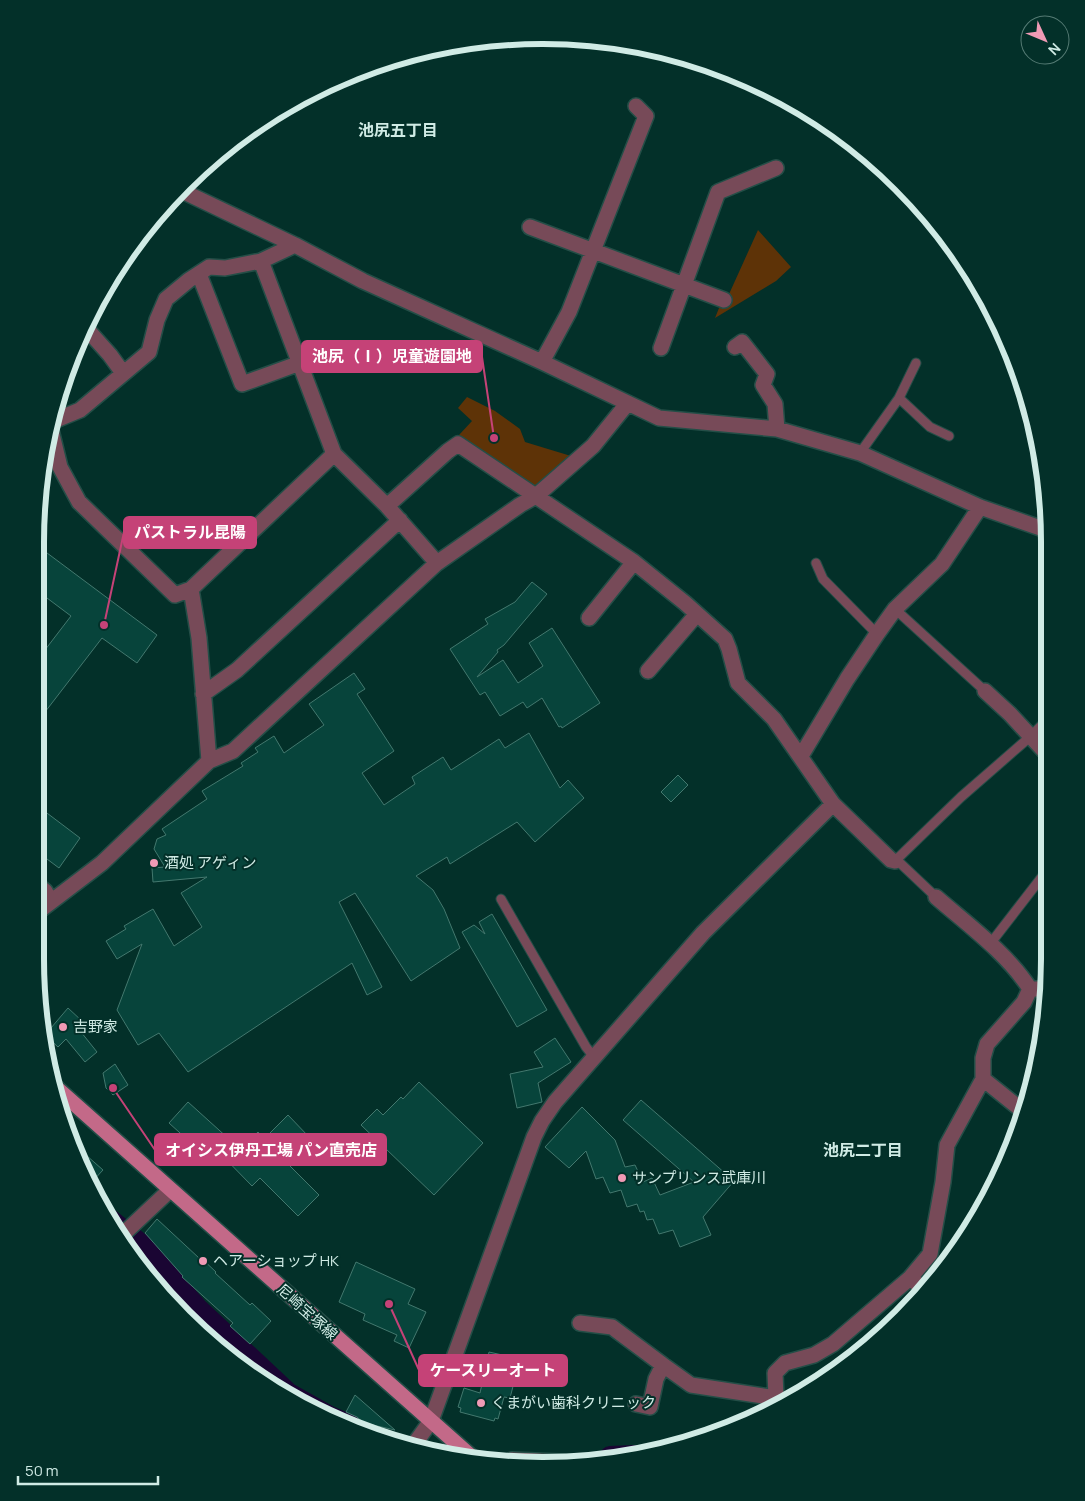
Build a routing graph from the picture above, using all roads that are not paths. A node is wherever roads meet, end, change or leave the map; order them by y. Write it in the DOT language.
graph roads {
  1 [pos="636,106"];
  2 [pos="770,176"];
  3 [pos="187,193"];
  4 [pos="530,227"];
  5 [pos="295,245"];
  6 [pos="594,251"];
  7 [pos="261,261"];
  8 [pos="199,274"];
  9 [pos="684,286"];
  10 [pos="724,300"];
  11 [pos="90,333"];
  12 [pos="735,347"];
  13 [pos="661,348"];
  14 [pos="542,362"];
  15 [pos="300,363"];
  16 [pos="916,363"];
  17 [pos="123,373"];
  18 [pos="899,398"];
  19 [pos="628,404"];
  20 [pos="60,416"];
  21 [pos="777,429"];
  22 [pos="56,434"];
  23 [pos="949,436"];
  24 [pos="860,452"];
  25 [pos="334,454"];
  26 [pos="536,496"];
  27 [pos="387,506"];
  28 [pos="980,507"];
  29 [pos="400,520"];
  30 [pos="1041,527"];
  31 [pos="634,562"];
  32 [pos="437,563"];
  33 [pos="816,563"];
  34 [pos="191,589"];
  35 [pos="895,609"];
  36 [pos="697,614"];
  37 [pos="589,618"];
  38 [pos="877,634"];
  39 [pos="648,672"];
  40 [pos="985,691"];
  41 [pos="203,694"];
  42 [pos="1041,726"];
  43 [pos="1031,736"];
  44 [pos="1041,747"];
  45 [pos="801,756"];
  46 [pos="209,762"];
  47 [pos="833,804"];
  48 [pos="895,861"];
  49 [pos="1041,879"];
  50 [pos="44,889"];
  51 [pos="936,897"];
  52 [pos="502,899"];
  53 [pos="51,902"];
  54 [pos="44,907"];
  55 [pos="990,944"];
  56 [pos="1030,989"];
  57 [pos="1040,989"];
  58 [pos="594,1057"];
  59 [pos="983,1079"];
  60 [pos="63,1094"];
  61 [pos="1018,1107"];
  62 [pos="170,1190"];
  63 [pos="126,1232"];
  64 [pos="910,1278"];
  65 [pos="919,1285"];
  66 [pos="580,1322"];
  67 [pos="663,1365"];
  68 [pos="777,1398"];
  69 [pos="773,1400"];
  70 [pos="636,1404"];
  71 [pos="431,1422"];
  72 [pos="417,1441"];
  73 [pos="465,1451"];
  1 -- 6 [label="street"];
  2 -- 9 [label="street"];
  3 -- 5 [label="street"];
  4 -- 6 [label="street"];
  5 -- 7 [label="street"];
  5 -- 14 [label="street"];
  6 -- 9 [label="street"];
  6 -- 14 [label="street"];
  7 -- 8 [label="street"];
  7 -- 15 [label="street"];
  8 -- 15 [label="street"];
  8 -- 17 [label="street"];
  9 -- 10 [label="street"];
  9 -- 13 [label="street"];
  11 -- 17 [label="street"];
  12 -- 21 [label="street"];
  14 -- 19 [label="street"];
  15 -- 25 [label="street"];
  16 -- 18 [label="lane"];
  17 -- 20 [label="street"];
  18 -- 23 [label="lane"];
  18 -- 24 [label="lane"];
  19 -- 21 [label="street"];
  19 -- 26 [label="street"];
  21 -- 24 [label="street"];
  22 -- 34 [label="street"];
  24 -- 28 [label="street"];
  25 -- 27 [label="street"];
  25 -- 34 [label="street"];
  26 -- 27 [label="street"];
  26 -- 31 [label="street"];
  26 -- 32 [label="street"];
  27 -- 29 [label="street"];
  28 -- 30 [label="street"];
  28 -- 35 [label="street"];
  29 -- 32 [label="street"];
  29 -- 41 [label="street"];
  31 -- 36 [label="street"];
  31 -- 37 [label="street"];
  32 -- 46 [label="street"];
  33 -- 38 [label="lane"];
  34 -- 41 [label="street"];
  35 -- 38 [label="street"];
  35 -- 40 [label="lane"];
  36 -- 39 [label="street"];
  36 -- 45 [label="street"];
  38 -- 45 [label="street"];
  40 -- 43 [label="street"];
  41 -- 46 [label="street"];
  42 -- 43 [label="lane"];
  43 -- 44 [label="street"];
  43 -- 48 [label="lane"];
  45 -- 47 [label="street"];
  46 -- 53 [label="street"];
  47 -- 48 [label="street"];
  47 -- 58 [label="street"];
  48 -- 51 [label="lane"];
  49 -- 55 [label="lane"];
  50 -- 53 [label="street"];
  51 -- 55 [label="street"];
  52 -- 58 [label="lane"];
  53 -- 54 [label="street"];
  55 -- 56 [label="street"];
  56 -- 57 [label="street"];
  56 -- 59 [label="street"];
  58 -- 71 [label="street"];
  59 -- 61 [label="street"];
  59 -- 64 [label="street"];
  60 -- 62 [label="main road, 尼崎宝塚線"];
  62 -- 63 [label="street"];
  62 -- 71 [label="main road, 尼崎宝塚線"];
  64 -- 65 [label="street"];
  64 -- 68 [label="street"];
  66 -- 67 [label="street"];
  67 -- 69 [label="street"];
  67 -- 70 [label="street"];
  71 -- 72 [label="street"];
  71 -- 73 [label="main road, 尼崎宝塚線"];
}
